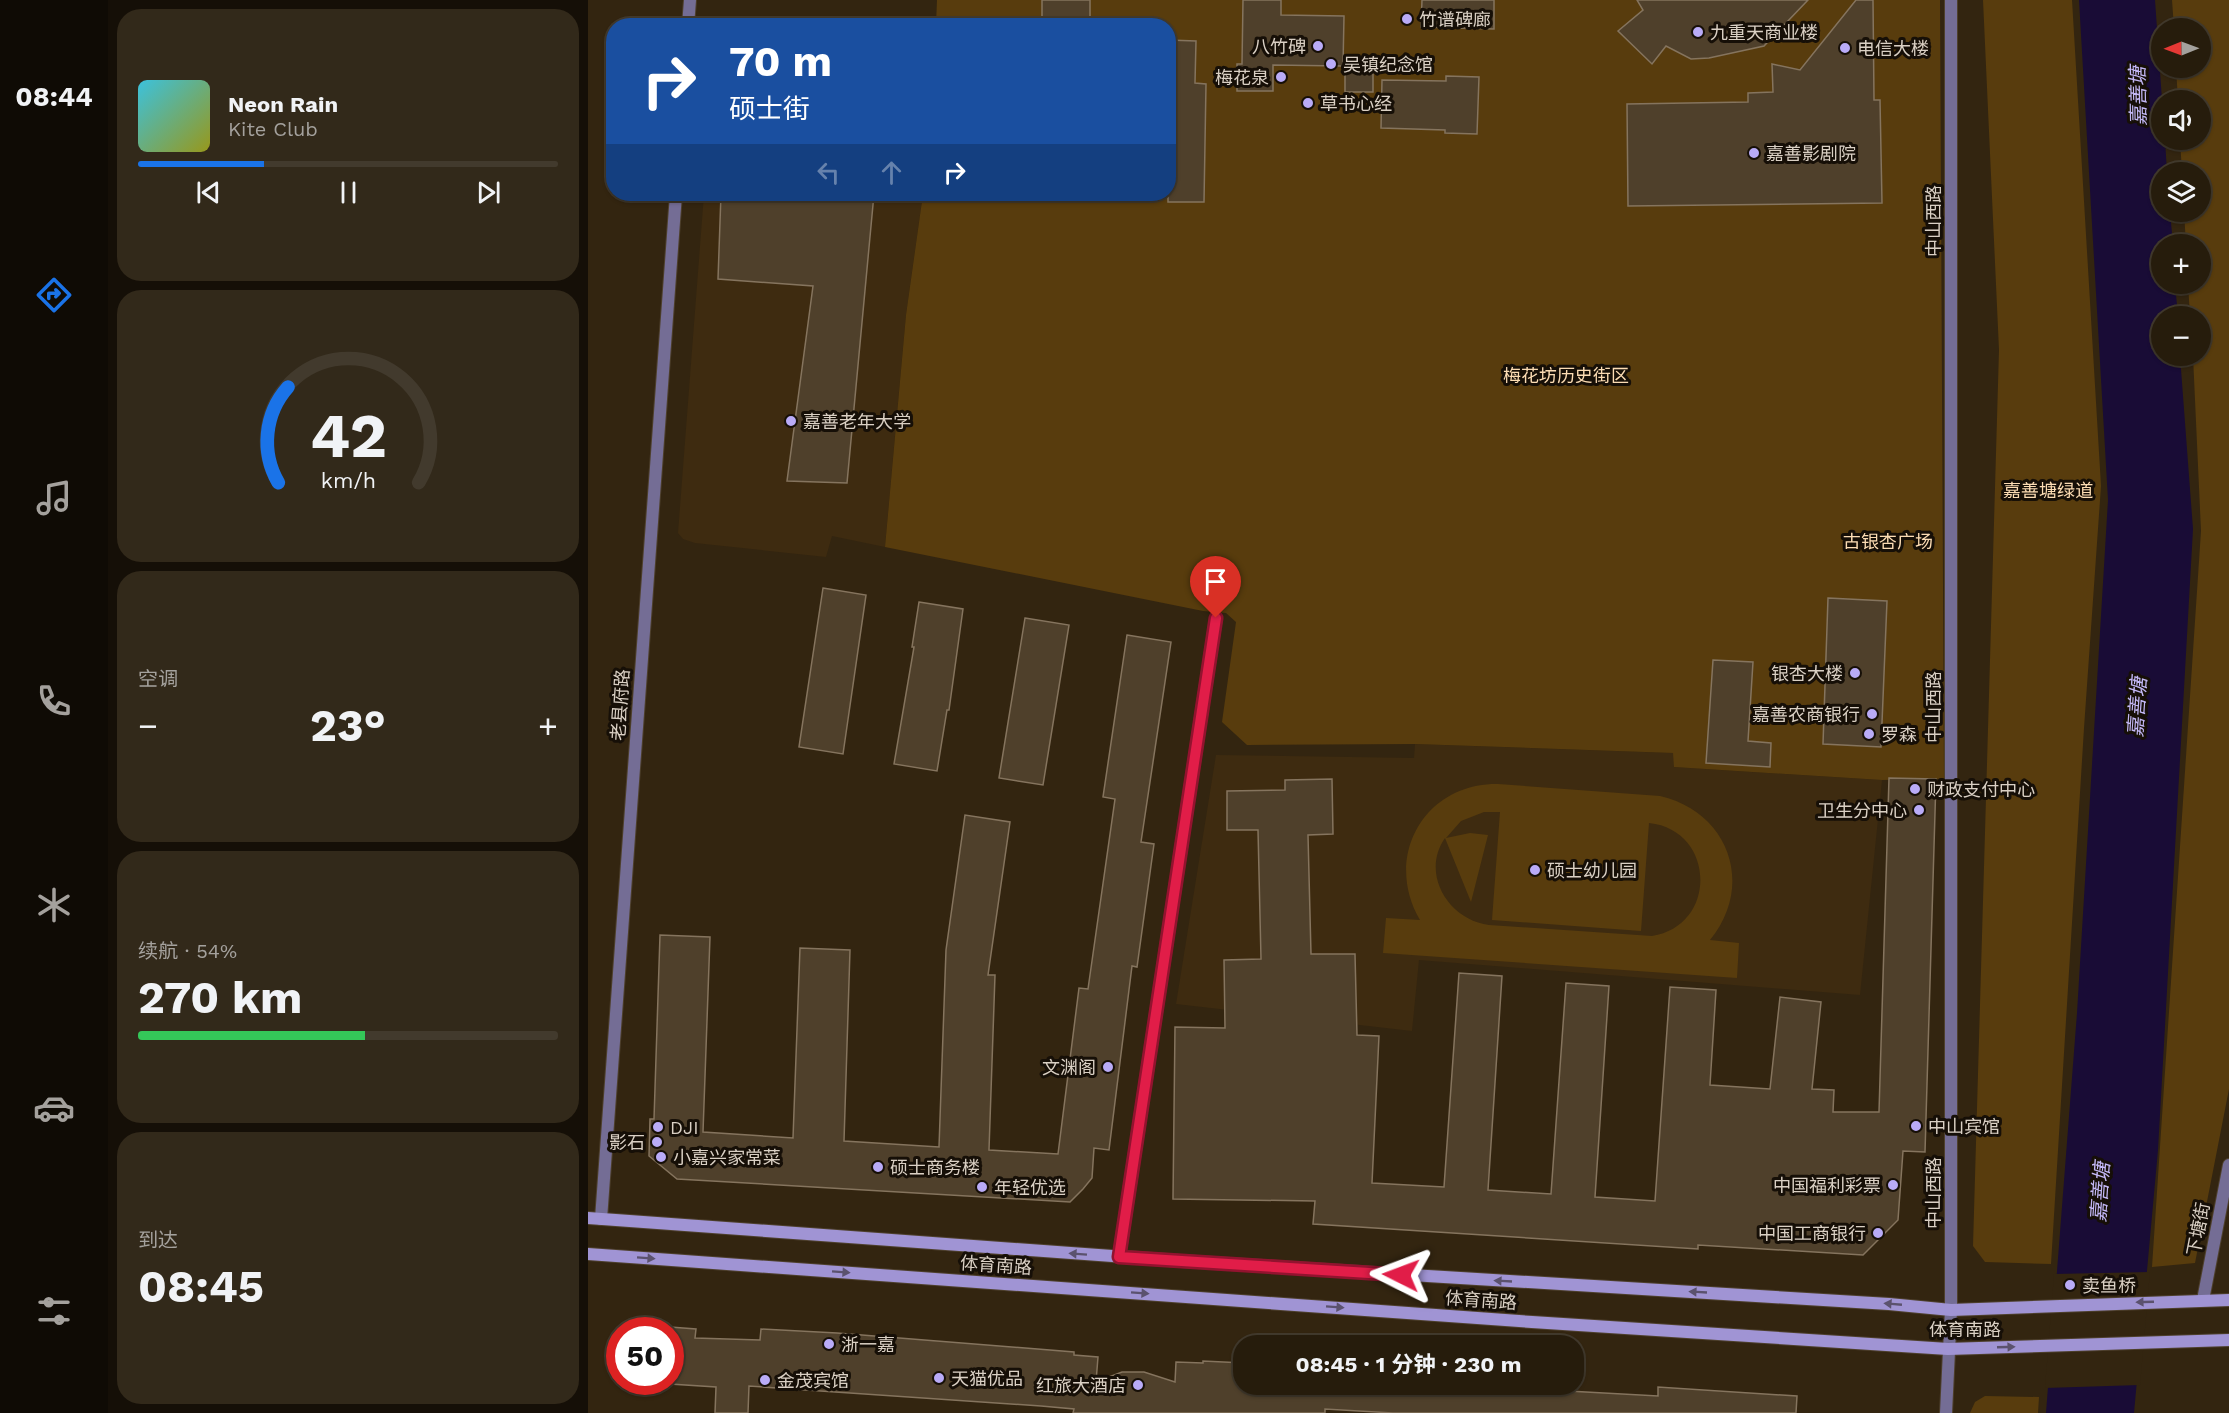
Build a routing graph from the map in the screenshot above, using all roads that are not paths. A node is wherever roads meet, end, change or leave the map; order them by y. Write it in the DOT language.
graph roads {
  1 [pos="690,0"];
  2 [pos="1951,0"];
  3 [pos="689,18"];
  4 [pos="675,201"];
  5 [pos="1216,618"];
  6 [pos="2229,1166"];
  7 [pos="594,1218"];
  8 [pos="588,1254"];
  9 [pos="1119,1257"];
  10 [pos="2203,1300"];
  11 [pos="2229,1300"];
  12 [pos="1951,1310"];
  13 [pos="2229,1340"];
  14 [pos="1948,1349"];
  15 [pos="1946,1413"];
  1 -- 3 [label="street"];
  2 -- 12 [label="street, 中山西路"];
  4 -- 7 [label="street, 老县府路"];
  5 -- 9 [label="street"];
  6 -- 10 [label="street, 下塘街"];
  9 -- 7 [label="main road, 体育南路, one-way"];
  8 -- 14 [label="main road, 体育南路, one-way"];
  12 -- 9 [label="main road, 体育南路, one-way"];
  10 -- 11 [label="main road, 体育南路"];
  10 -- 12 [label="main road, 体育南路, one-way"];
  12 -- 14 [label="street, 中山西路"];
  14 -- 13 [label="main road, 体育南路, one-way"];
  14 -- 15 [label="street, 中山西路"];
}
